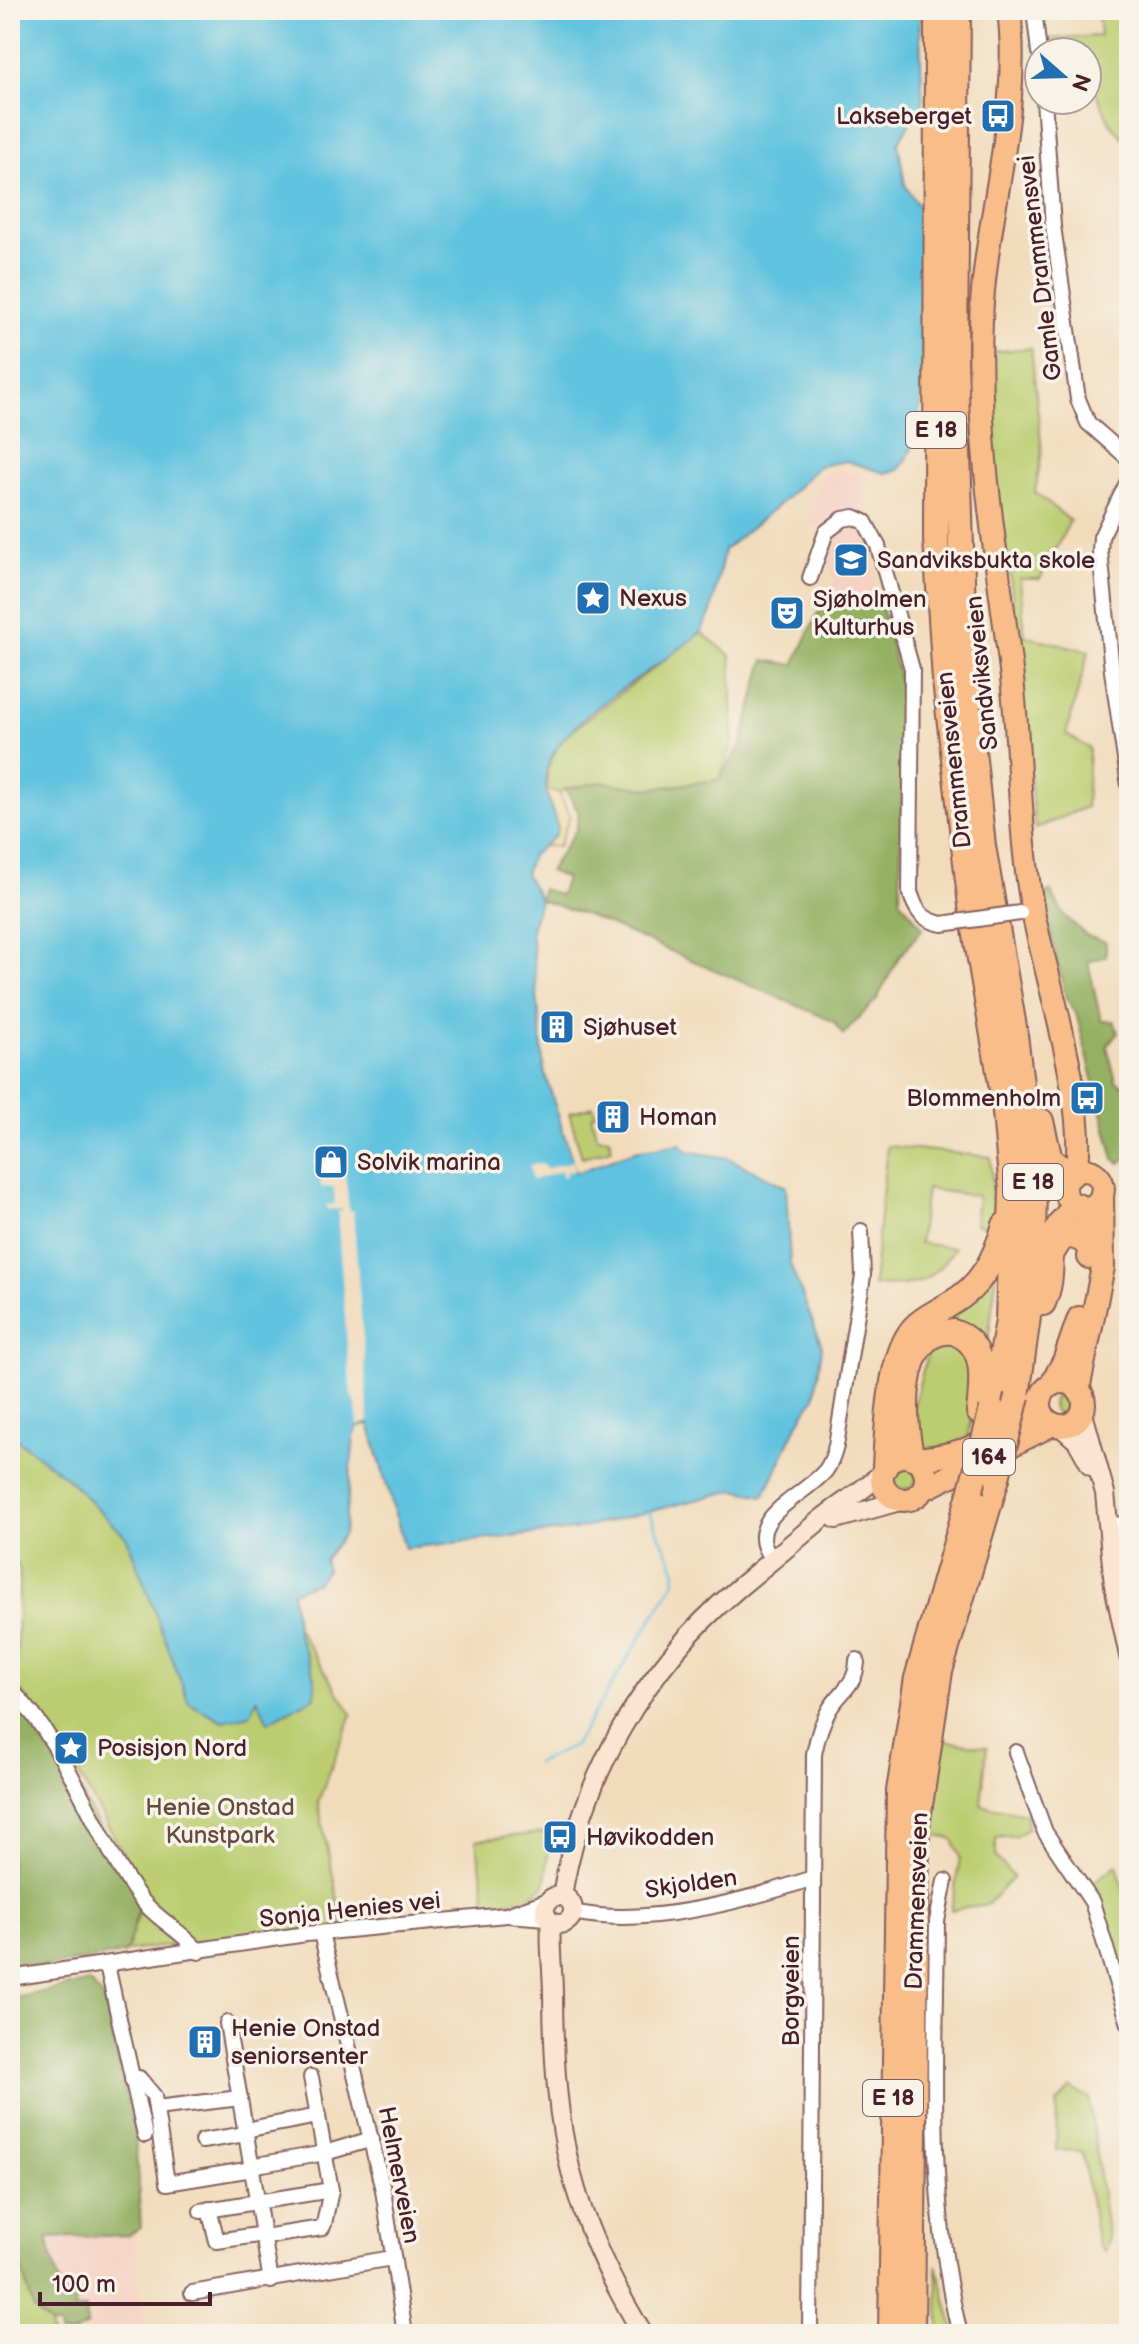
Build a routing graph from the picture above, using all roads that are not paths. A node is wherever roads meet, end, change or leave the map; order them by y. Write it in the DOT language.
graph roads {
  1 [pos="937,10"];
  2 [pos="958,10"];
  3 [pos="1009,10"];
  4 [pos="1034,10"];
  5 [pos="1037,36"];
  6 [pos="1045,116"];
  7 [pos="1129,459"];
  8 [pos="1129,479"];
  9 [pos="810,578"];
  10 [pos="1129,786"];
  11 [pos="1026,912"];
  12 [pos="1014,1027"];
  13 [pos="1087,1179"];
  14 [pos="1012,1191"];
  15 [pos="1080,1207"];
  16 [pos="861,1231"];
  17 [pos="1090,1249"];
  18 [pos="1052,1253"];
  19 [pos="1027,1338"];
  20 [pos="1036,1393"];
  21 [pos="1080,1400"];
  22 [pos="985,1416"];
  23 [pos="1056,1425"];
  24 [pos="914,1458"];
  25 [pos="884,1470"];
  26 [pos="1102,1482"];
  27 [pos="924,1489"];
  28 [pos="903,1500"];
  29 [pos="1129,1523"];
  30 [pos="1109,1526"];
  31 [pos="805,1535"];
  32 [pos="773,1560"];
  33 [pos="1123,1607"];
  34 [pos="1129,1656"];
  35 [pos="857,1660"];
  36 [pos="10,1689"];
  37 [pos="1016,1752"];
  38 [pos="813,1878"];
  39 [pos="945,1881"];
  40 [pos="558,1912"];
  41 [pos="321,1933"];
  42 [pos="199,1952"];
  43 [pos="107,1965"];
  44 [pos="10,1978"];
  45 [pos="227,2023"];
  46 [pos="1129,2024"];
  47 [pos="311,2077"];
  48 [pos="132,2080"];
  49 [pos="240,2098"];
  50 [pos="156,2108"];
  51 [pos="318,2116"];
  52 [pos="246,2132"];
  53 [pos="145,2135"];
  54 [pos="372,2139"];
  55 [pos="202,2141"];
  56 [pos="325,2153"];
  57 [pos="252,2168"];
  58 [pos="331,2190"];
  59 [pos="258,2200"];
  60 [pos="264,2236"];
  61 [pos="392,2258"];
  62 [pos="271,2281"];
  63 [pos="192,2293"];
  64 [pos="405,2334"];
  65 [pos="643,2334"];
  66 [pos="810,2334"];
  67 [pos="891,2334"];
  68 [pos="912,2334"];
  69 [pos="960,2334"];
  1 -- 14 [label="highway, Drammensveien / E 18"];
  2 -- 12 [label="highway, Drammensveien / E 18"];
  3 -- 11 [label="main road, Sandviksveien / 164"];
  4 -- 5 [label="street"];
  6 -- 7 [label="street, Gamle Drammensvei"];
  8 -- 10 [label="street"];
  9 -- 11 [label="street, bridge"];
  11 -- 13 [label="main road, Sandviksveien / 164"];
  12 -- 13 [label="highway, E 18"];
  12 -- 19 [label="highway, Drammensveien / E 18"];
  13 -- 15 [label="main road"];
  13 -- 15 [label="main road, 164"];
  13 -- 21 [label="main road, Sandviksveien / 164"];
  14 -- 22 [label="highway, Drammensveien / E 18"];
  14 -- 25 [label="highway, E 18"];
  15 -- 17 [label="main road, 164"];
  15 -- 18 [label="highway, E 18"];
  16 -- 32 [label="street"];
  17 -- 18 [label="highway, E 18"];
  17 -- 20 [label="main road, 164"];
  18 -- 19 [label="highway, E 18"];
  19 -- 20 [label="highway, Drammensveien / E 18"];
  20 -- 21 [label="main road"];
  20 -- 23 [label="main road"];
  20 -- 24 [label="main road, 164"];
  20 -- 68 [label="highway, Drammensveien / E 18, bridge"];
  21 -- 23 [label="main road, 164"];
  21 -- 26 [label="main road"];
  22 -- 24 [label="highway, E 18"];
  22 -- 67 [label="highway, Drammensveien / E 18"];
  23 -- 26 [label="main road"];
  23 -- 27 [label="main road, 164"];
  24 -- 25 [label="main road, 164"];
  24 -- 27 [label="main road"];
  25 -- 28 [label="main road"];
  25 -- 31 [label="main road"];
  26 -- 30 [label="main road"];
  27 -- 28 [label="main road, 164"];
  28 -- 31 [label="main road"];
  29 -- 30 [label="street"];
  30 -- 33 [label="main road"];
  31 -- 32 [label="main road"];
  32 -- 40 [label="main road"];
  33 -- 34 [label="main road"];
  35 -- 38 [label="street, Borgveien"];
  36 -- 42 [label="street"];
  37 -- 46 [label="street"];
  38 -- 40 [label="street, Skjolden"];
  38 -- 66 [label="street, Borgveien"];
  39 -- 69 [label="street"];
  40 -- 41 [label="street, Sonja Henies vei"];
  40 -- 65 [label="main road"];
  41 -- 42 [label="street, Sonja Henies vei"];
  41 -- 54 [label="street, Helmerveien"];
  42 -- 43 [label="street, Sonja Henies vei"];
  43 -- 44 [label="street, Sonja Henies vei"];
  43 -- 48 [label="street"];
  45 -- 49 [label="street"];
  47 -- 51 [label="street"];
  48 -- 50 [label="street"];
  48 -- 53 [label="street"];
  49 -- 50 [label="street"];
  49 -- 52 [label="street"];
  50 -- 57 [label="street"];
  51 -- 52 [label="street"];
  51 -- 56 [label="street"];
  52 -- 55 [label="street"];
  52 -- 57 [label="street"];
  54 -- 56 [label="street"];
  54 -- 61 [label="street, Helmerveien"];
  56 -- 57 [label="street"];
  56 -- 58 [label="street"];
  57 -- 59 [label="street"];
  58 -- 59 [label="street"];
  58 -- 60 [label="street"];
  59 -- 60 [label="street"];
  59 -- 60 [label="street"];
  60 -- 62 [label="street"];
  61 -- 62 [label="street"];
  61 -- 64 [label="street, Helmerveien"];
  62 -- 63 [label="street"];
}
